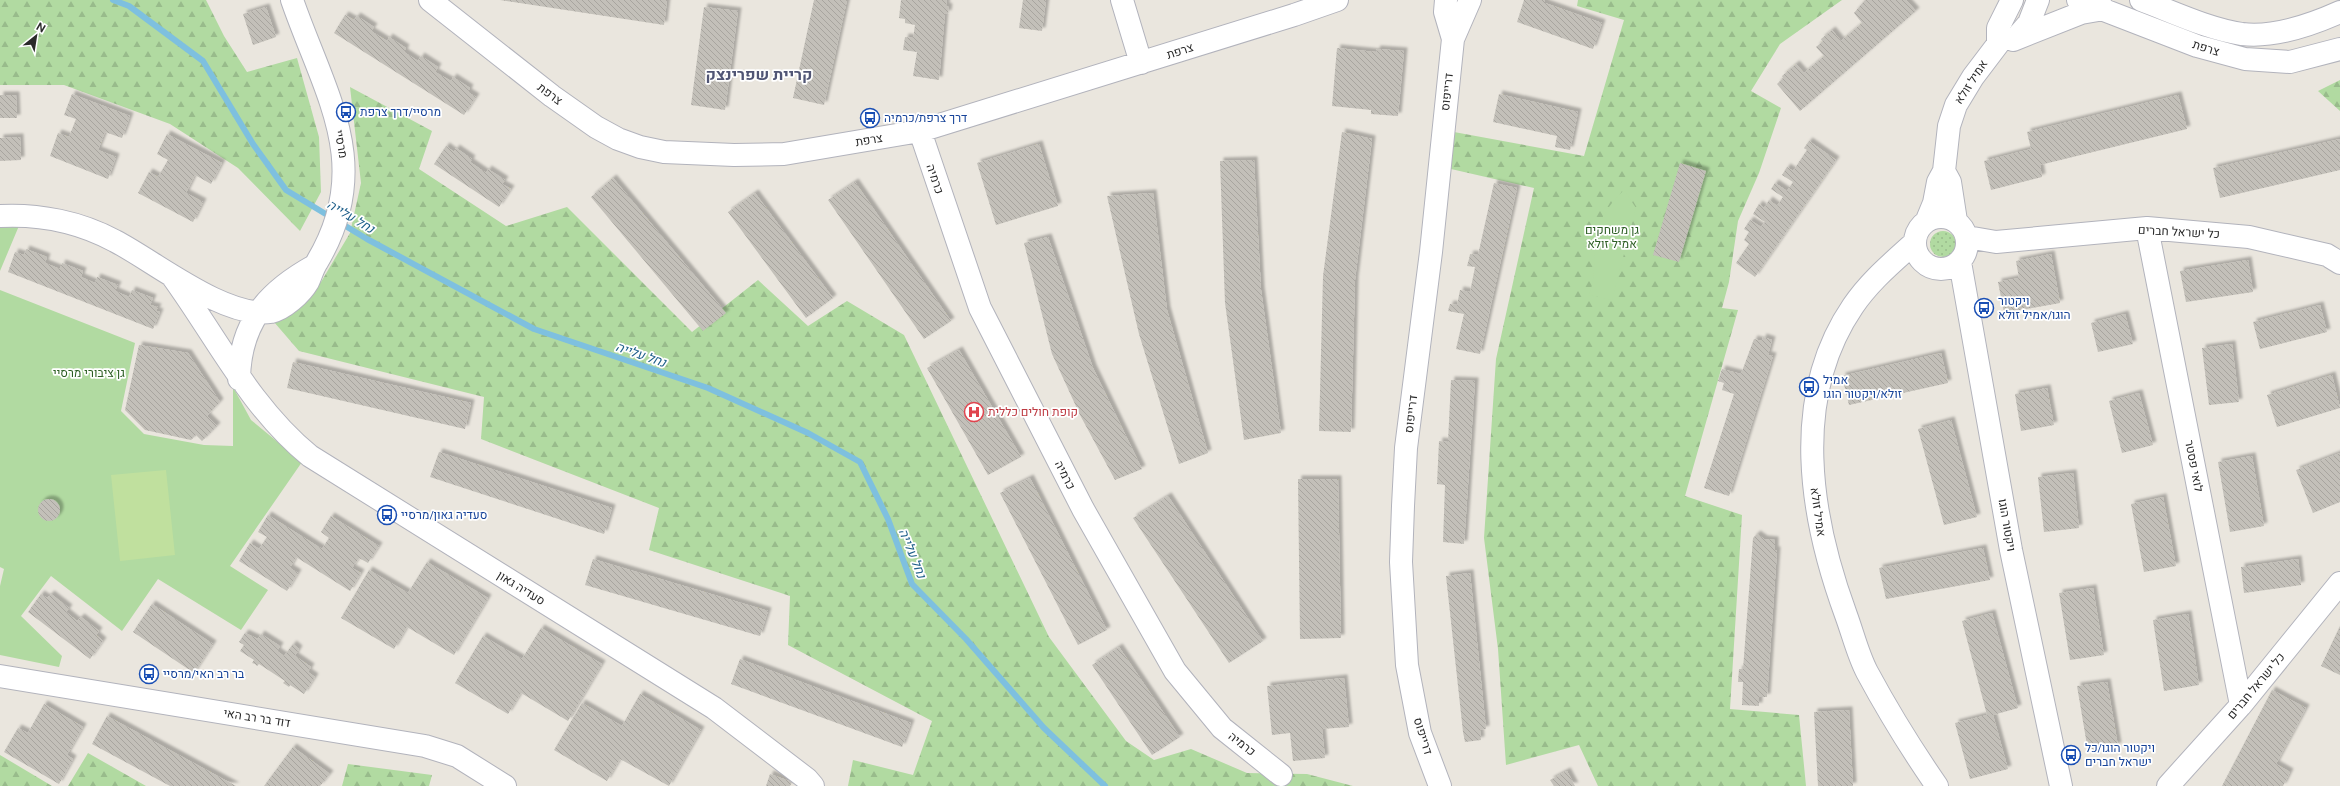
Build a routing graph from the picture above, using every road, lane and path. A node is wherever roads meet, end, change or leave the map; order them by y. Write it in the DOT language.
graph roads {
  1 [pos="292,0"];
  2 [pos="430,0"];
  3 [pos="1122,0"];
  4 [pos="1337,0"];
  5 [pos="1446,0"];
  6 [pos="1470,0"];
  7 [pos="1997,0"];
  8 [pos="2012,0"];
  9 [pos="2038,0"];
  10 [pos="2078,0"];
  11 [pos="2140,0"];
  12 [pos="2105,9"];
  13 [pos="2340,12"];
  14 [pos="2003,37"];
  15 [pos="1453,39"];
  16 [pos="2340,49"];
  17 [pos="1141,63"];
  18 [pos="920,132"];
  19 [pos="1944,171"];
  20 [pos="0,216"];
  21 [pos="1927,220"];
  22 [pos="2147,228"];
  23 [pos="1962,229"];
  24 [pos="1914,243"];
  25 [pos="1960,262"];
  26 [pos="2340,263"];
  27 [pos="172,276"];
  28 [pos="258,312"];
  29 [pos="239,379"];
  30 [pos="2340,583"];
  31 [pos="0,676"];
  32 [pos="2241,705"];
  33 [pos="1281,775"];
  34 [pos="505,786"];
  35 [pos="813,786"];
  36 [pos="1440,786"];
  37 [pos="1937,786"];
  38 [pos="2061,786"];
  39 [pos="2168,786"];
  1 -- 28 [label="street, מרסיי"];
  2 -- 18 [label="street, צרפת"];
  3 -- 17 [label="street"];
  4 -- 17 [label="street, צרפת"];
  5 -- 15 [label="street, דרייפוס"];
  6 -- 15 [label="street, דרייפוס"];
  7 -- 14 [label="street"];
  8 -- 14 [label="street, אמיל זולא"];
  9 -- 14 [label="street, אמיל זולא"];
  10 -- 12 [label="street, צרפת"];
  11 -- 13 [label="street, צרפת"];
  12 -- 14 [label="street"];
  12 -- 16 [label="street, צרפת"];
  14 -- 19 [label="street, אמיל זולא"];
  15 -- 36 [label="street, דרייפוס"];
  17 -- 18 [label="street, צרפת"];
  18 -- 33 [label="street, כרמיה"];
  19 -- 21 [label="street, אמיל זולא"];
  19 -- 23 [label="street, אמיל זולא"];
  20 -- 27 [label="street"];
  21 -- 23 [label="street"];
  21 -- 24 [label="street"];
  22 -- 23 [label="street, כל ישראל חברים"];
  22 -- 26 [label="street, כל ישראל חברים"];
  22 -- 32 [label="street, לואי פסטר"];
  23 -- 25 [label="street"];
  24 -- 25 [label="street"];
  24 -- 37 [label="street, אמיל זולא"];
  25 -- 38 [label="street, ויקטור הוגו"];
  27 -- 28 [label="street"];
  27 -- 29 [label="street"];
  28 -- 29 [label="street, מרסיי"];
  29 -- 35 [label="street, סעדיה גאון"];
  30 -- 32 [label="street, כל ישראל חברים"];
  31 -- 34 [label="street, דוד בר רב האי"];
  32 -- 39 [label="street, כל ישראל חברים"];
}
